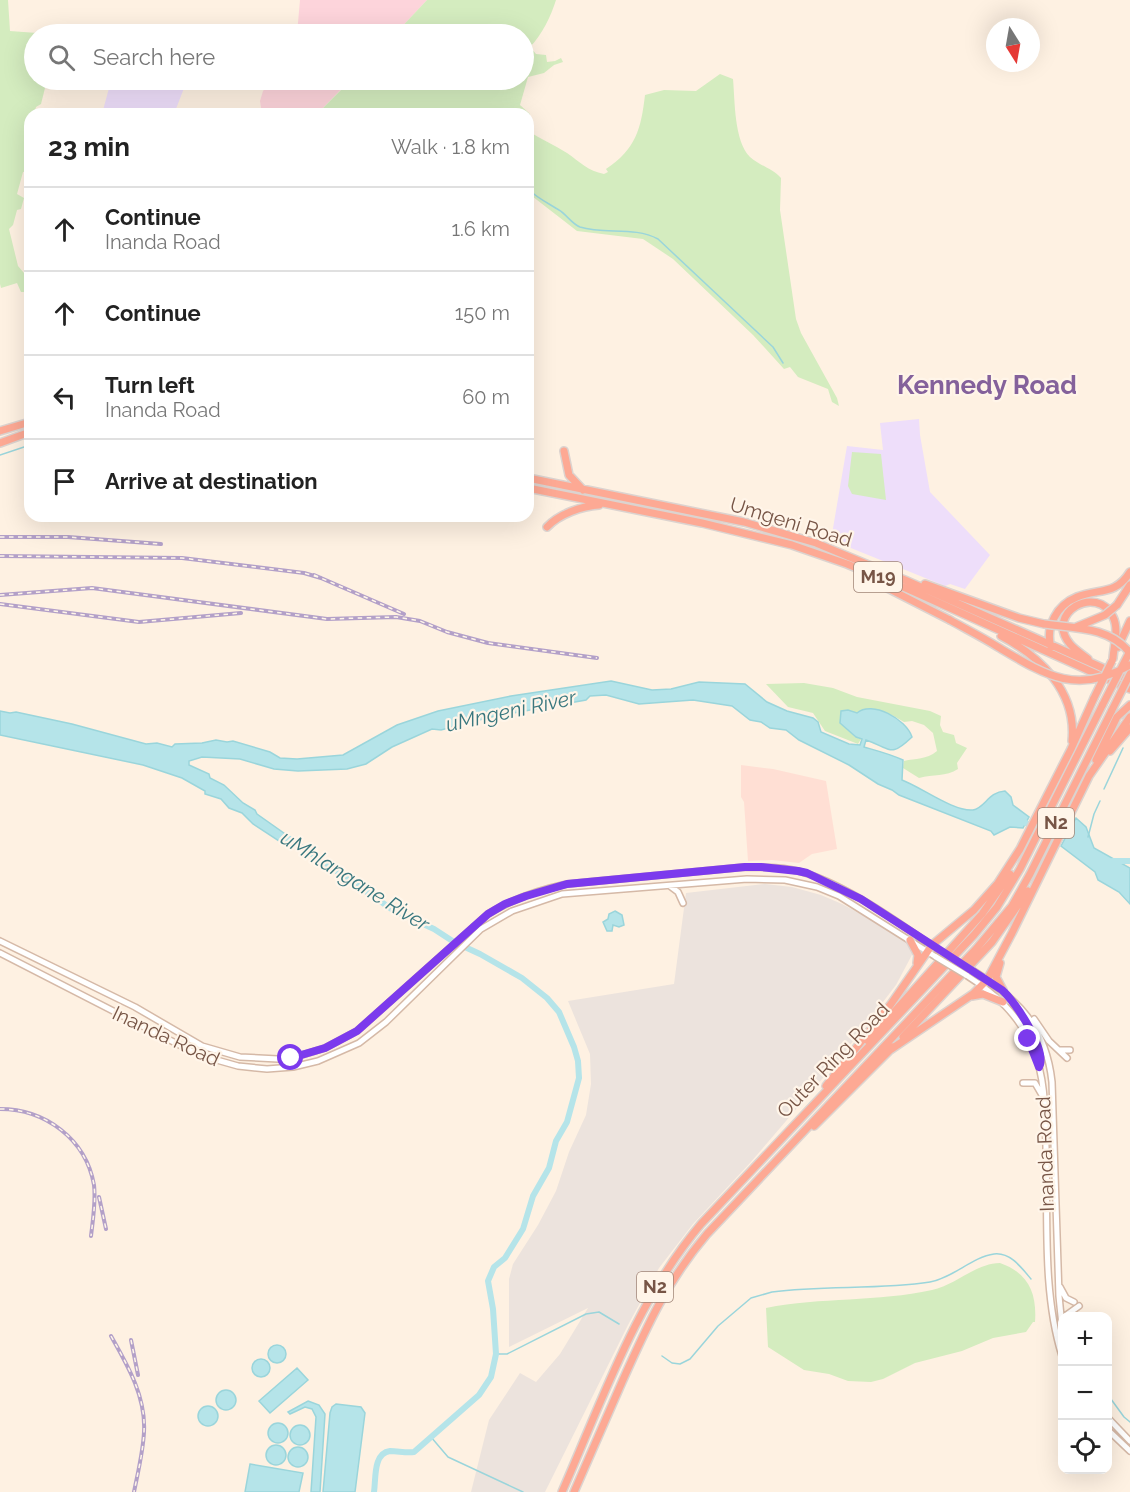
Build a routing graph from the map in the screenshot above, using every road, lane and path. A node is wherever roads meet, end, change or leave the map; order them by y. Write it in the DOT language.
graph roads {
  1 [pos="24,424"];
  2 [pos="0,431"];
  3 [pos="24,435"];
  4 [pos="0,444"];
  5 [pos="564,451"];
  6 [pos="534,479"];
  7 [pos="534,489"];
  8 [pos="584,490"];
  9 [pos="613,505"];
  10 [pos="547,527"];
  11 [pos="785,543"];
  12 [pos="1130,572"];
  13 [pos="904,580"];
  14 [pos="1130,585"];
  15 [pos="948,607"];
  16 [pos="1130,621"];
  17 [pos="1073,627"];
  18 [pos="1050,645"];
  19 [pos="1130,652"];
  20 [pos="1060,658"];
  21 [pos="1112,659"];
  22 [pos="1096,665"];
  23 [pos="1130,665"];
  24 [pos="1130,674"];
  25 [pos="1130,680"];
  26 [pos="1130,689"];
  27 [pos="1130,705"];
  28 [pos="1130,717"];
  29 [pos="1130,728"];
  30 [pos="1113,744"];
  31 [pos="1071,749"];
  32 [pos="1091,773"];
  33 [pos="1015,867"];
  34 [pos="1035,877"];
  35 [pos="669,886"];
  36 [pos="683,903"];
  37 [pos="1012,933"];
  38 [pos="910,940"];
  39 [pos="0,941"];
  40 [pos="918,948"];
  41 [pos="930,948"];
  42 [pos="0,953"];
  43 [pos="912,974"];
  44 [pos="985,982"];
  45 [pos="1002,990"];
  46 [pos="968,997"];
  47 [pos="1011,998"];
  48 [pos="1003,1002"];
  49 [pos="890,1050"];
  50 [pos="1060,1050"];
  51 [pos="1070,1050"];
  52 [pos="1068,1058"];
  53 [pos="1039,1067"];
  54 [pos="1051,1074"];
  55 [pos="1023,1083"];
  56 [pos="827,1085"];
  57 [pos="1044,1100"];
  58 [pos="802,1116"];
  59 [pos="785,1152"];
  60 [pos="1058,1283"];
  61 [pos="1061,1312"];
  62 [pos="1070,1312"];
  63 [pos="1058,1338"];
  64 [pos="1109,1420"];
  65 [pos="1112,1435"];
  66 [pos="1130,1441"];
  67 [pos="1130,1451"];
  68 [pos="562,1492"];
  69 [pos="574,1492"];
  1 -- 2 [label="highway"];
  3 -- 4 [label="highway"];
  5 -- 8 [label="highway"];
  6 -- 8 [label="highway, Umgeni Road / M19"];
  7 -- 9 [label="highway, Umgeni Road / M19"];
  8 -- 13 [label="highway, Umgeni Road / M19"];
  9 -- 10 [label="highway"];
  9 -- 11 [label="highway, Umgeni Road / M19"];
  11 -- 15 [label="highway, Umgeni Road / M19"];
  11 -- 23 [label="highway, bridge"];
  12 -- 18 [label="highway"];
  13 -- 17 [label="highway, bridge"];
  13 -- 18 [label="highway, Umgeni Road / M19"];
  14 -- 17 [label="highway, bridge"];
  15 -- 20 [label="highway, Umgeni Road / M19"];
  15 -- 31 [label="highway"];
  16 -- 21 [label="highway"];
  17 -- 19 [label="highway, bridge"];
  18 -- 20 [label="highway"];
  18 -- 22 [label="highway, Umgeni Road / M19"];
  19 -- 33 [label="highway, Outer Ring Road / N2, bridge"];
  20 -- 26 [label="highway, Umgeni Road / M19"];
  21 -- 22 [label="highway"];
  21 -- 31 [label="highway, bridge"];
  22 -- 25 [label="highway, Umgeni Road / M19"];
  24 -- 34 [label="highway, Outer Ring Road / N2, bridge"];
  27 -- 32 [label="highway"];
  28 -- 30 [label="highway"];
  29 -- 30 [label="highway"];
  30 -- 32 [label="highway"];
  31 -- 33 [label="highway"];
  32 -- 34 [label="highway"];
  33 -- 41 [label="highway"];
  33 -- 56 [label="highway"];
  33 -- 58 [label="highway, Outer Ring Road / N2"];
  34 -- 37 [label="highway"];
  34 -- 49 [label="highway"];
  34 -- 59 [label="highway, Outer Ring Road / N2"];
  35 -- 36 [label="main road"];
  35 -- 38 [label="main road, Inanda Road"];
  35 -- 42 [label="main road, Inanda Road"];
  37 -- 44 [label="highway"];
  37 -- 45 [label="highway"];
  38 -- 40 [label="highway"];
  39 -- 41 [label="main road, Inanda Road"];
  40 -- 41 [label="main road, Inanda Road"];
  40 -- 43 [label="highway"];
  41 -- 43 [label="highway"];
  41 -- 44 [label="main road, Inanda Road, bridge"];
  41 -- 44 [label="main road, Inanda Road, bridge"];
  43 -- 56 [label="highway"];
  44 -- 45 [label="main road, Inanda Road"];
  44 -- 46 [label="highway"];
  44 -- 48 [label="main road, Inanda Road"];
  45 -- 47 [label="main road, Inanda Road"];
  46 -- 48 [label="highway"];
  46 -- 49 [label="highway"];
  47 -- 50 [label="main road"];
  47 -- 53 [label="main road"];
  47 -- 54 [label="main road, Inanda Road"];
  48 -- 53 [label="main road, Inanda Road"];
  49 -- 59 [label="highway"];
  50 -- 51 [label="main road"];
  50 -- 52 [label="main road"];
  53 -- 54 [label="main road"];
  53 -- 57 [label="main road, Inanda Road"];
  54 -- 60 [label="main road, Inanda Road"];
  55 -- 57 [label="main road"];
  56 -- 58 [label="highway"];
  57 -- 63 [label="main road, Inanda Road"];
  58 -- 68 [label="highway, Outer Ring Road / N2"];
  59 -- 69 [label="highway, Outer Ring Road / N2"];
  60 -- 61 [label="main road, Inanda Road"];
  60 -- 62 [label="main road"];
  64 -- 66 [label="main road"];
  65 -- 67 [label="main road"];
}
